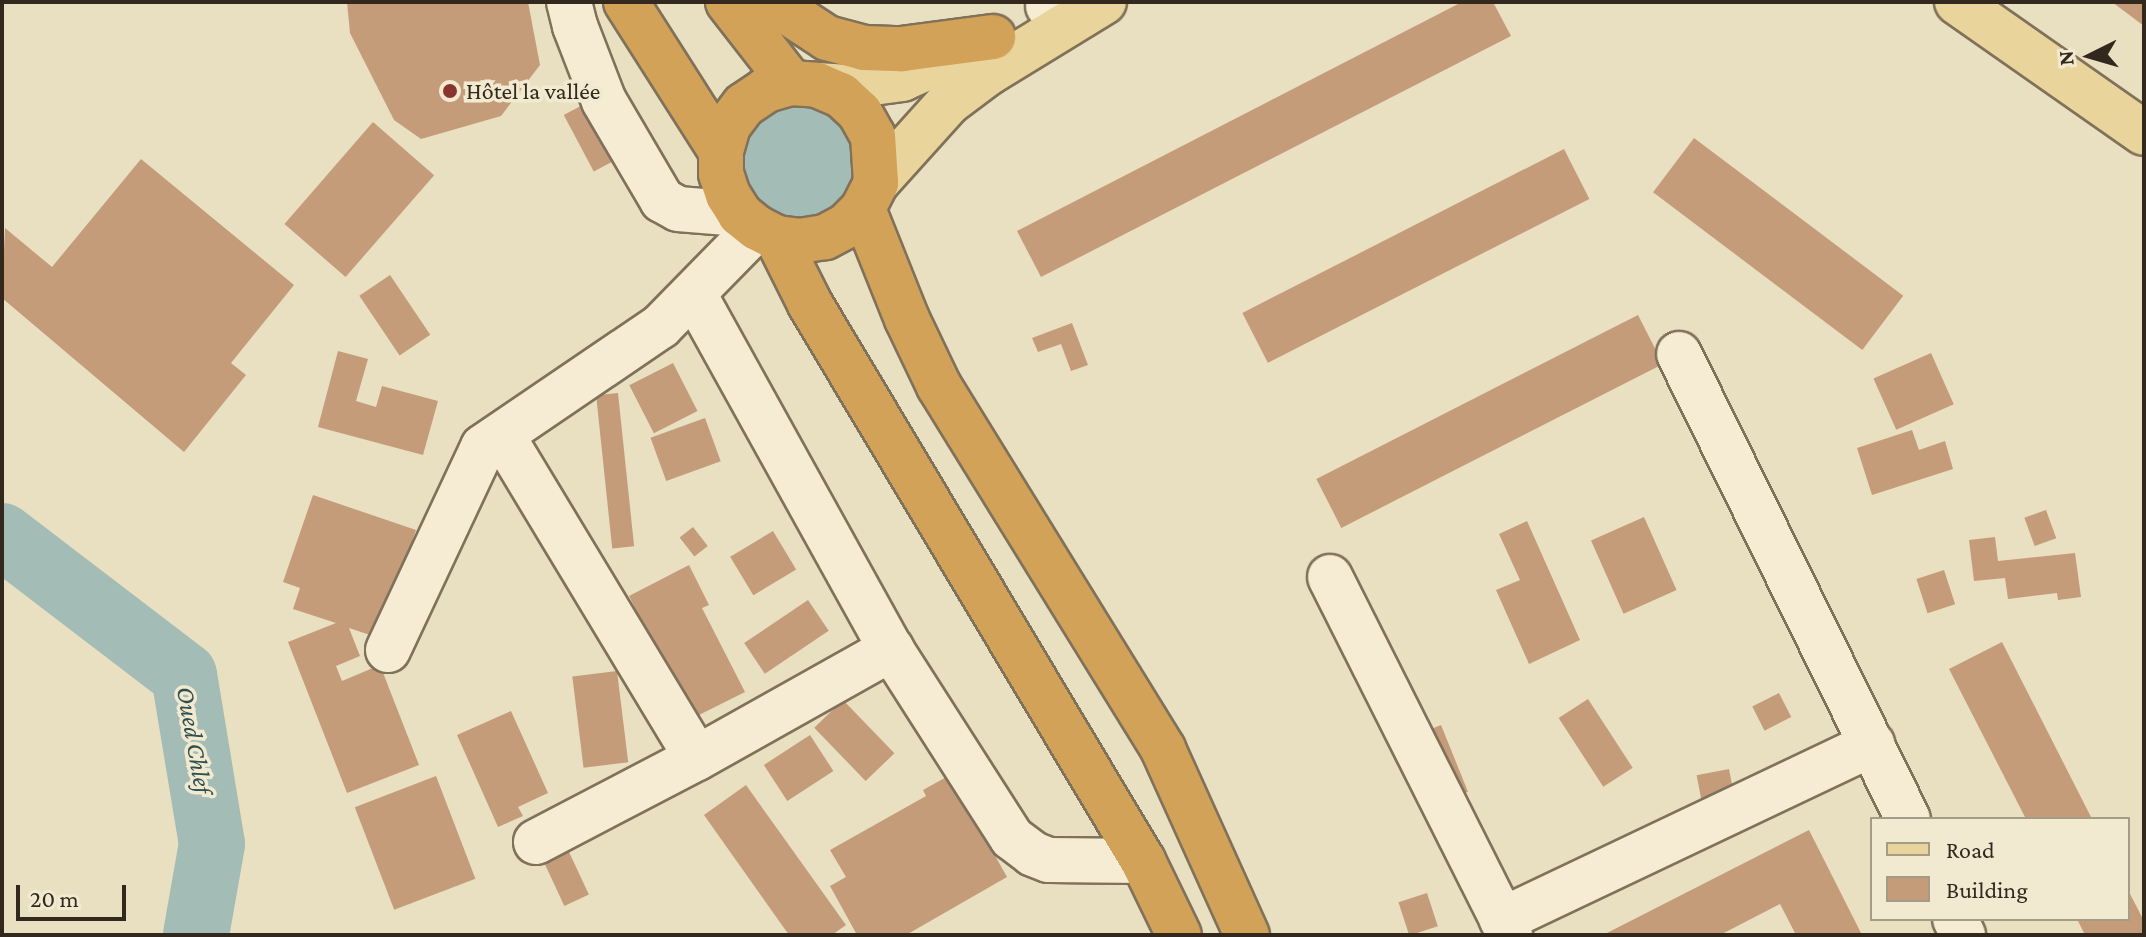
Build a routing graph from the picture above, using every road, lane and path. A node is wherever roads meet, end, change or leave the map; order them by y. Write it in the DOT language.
graph roads {
  1 [pos="569,2"];
  2 [pos="626,2"];
  3 [pos="728,2"];
  4 [pos="772,2"];
  5 [pos="1104,2"];
  6 [pos="1957,2"];
  7 [pos="2003,2"];
  8 [pos="1051,3"];
  9 [pos="993,37"];
  10 [pos="804,84"];
  11 [pos="2144,102"];
  12 [pos="2144,133"];
  13 [pos="721,151"];
  14 [pos="870,196"];
  15 [pos="758,227"];
  16 [pos="694,294"];
  17 [pos="1679,354"];
  18 [pos="502,435"];
  19 [pos="1330,577"];
  20 [pos="891,649"];
  21 [pos="388,650"];
  22 [pos="1872,744"];
  23 [pos="697,758"];
  24 [pos="1907,817"];
  25 [pos="536,842"];
  26 [pos="1143,861"];
  27 [pos="1506,928"];
  28 [pos="1179,935"];
  29 [pos="1247,935"];
  1 -- 15 [label="street"];
  2 -- 13 [label="highway"];
  3 -- 10 [label="highway"];
  4 -- 9 [label="highway"];
  5 -- 14 [label="main road"];
  6 -- 12 [label="main road"];
  7 -- 11 [label="main road"];
  8 -- 9 [label="main road"];
  9 -- 10 [label="main road"];
  10 -- 13 [label="highway"];
  10 -- 14 [label="highway"];
  13 -- 15 [label="highway"];
  14 -- 15 [label="highway"];
  14 -- 29 [label="highway"];
  15 -- 16 [label="street"];
  15 -- 26 [label="highway"];
  16 -- 18 [label="street"];
  16 -- 20 [label="street"];
  17 -- 22 [label="street"];
  18 -- 21 [label="street"];
  18 -- 23 [label="street"];
  19 -- 27 [label="street"];
  20 -- 23 [label="street"];
  20 -- 26 [label="street"];
  22 -- 24 [label="street"];
  22 -- 27 [label="street"];
  23 -- 25 [label="street"];
  26 -- 28 [label="highway"];
}
